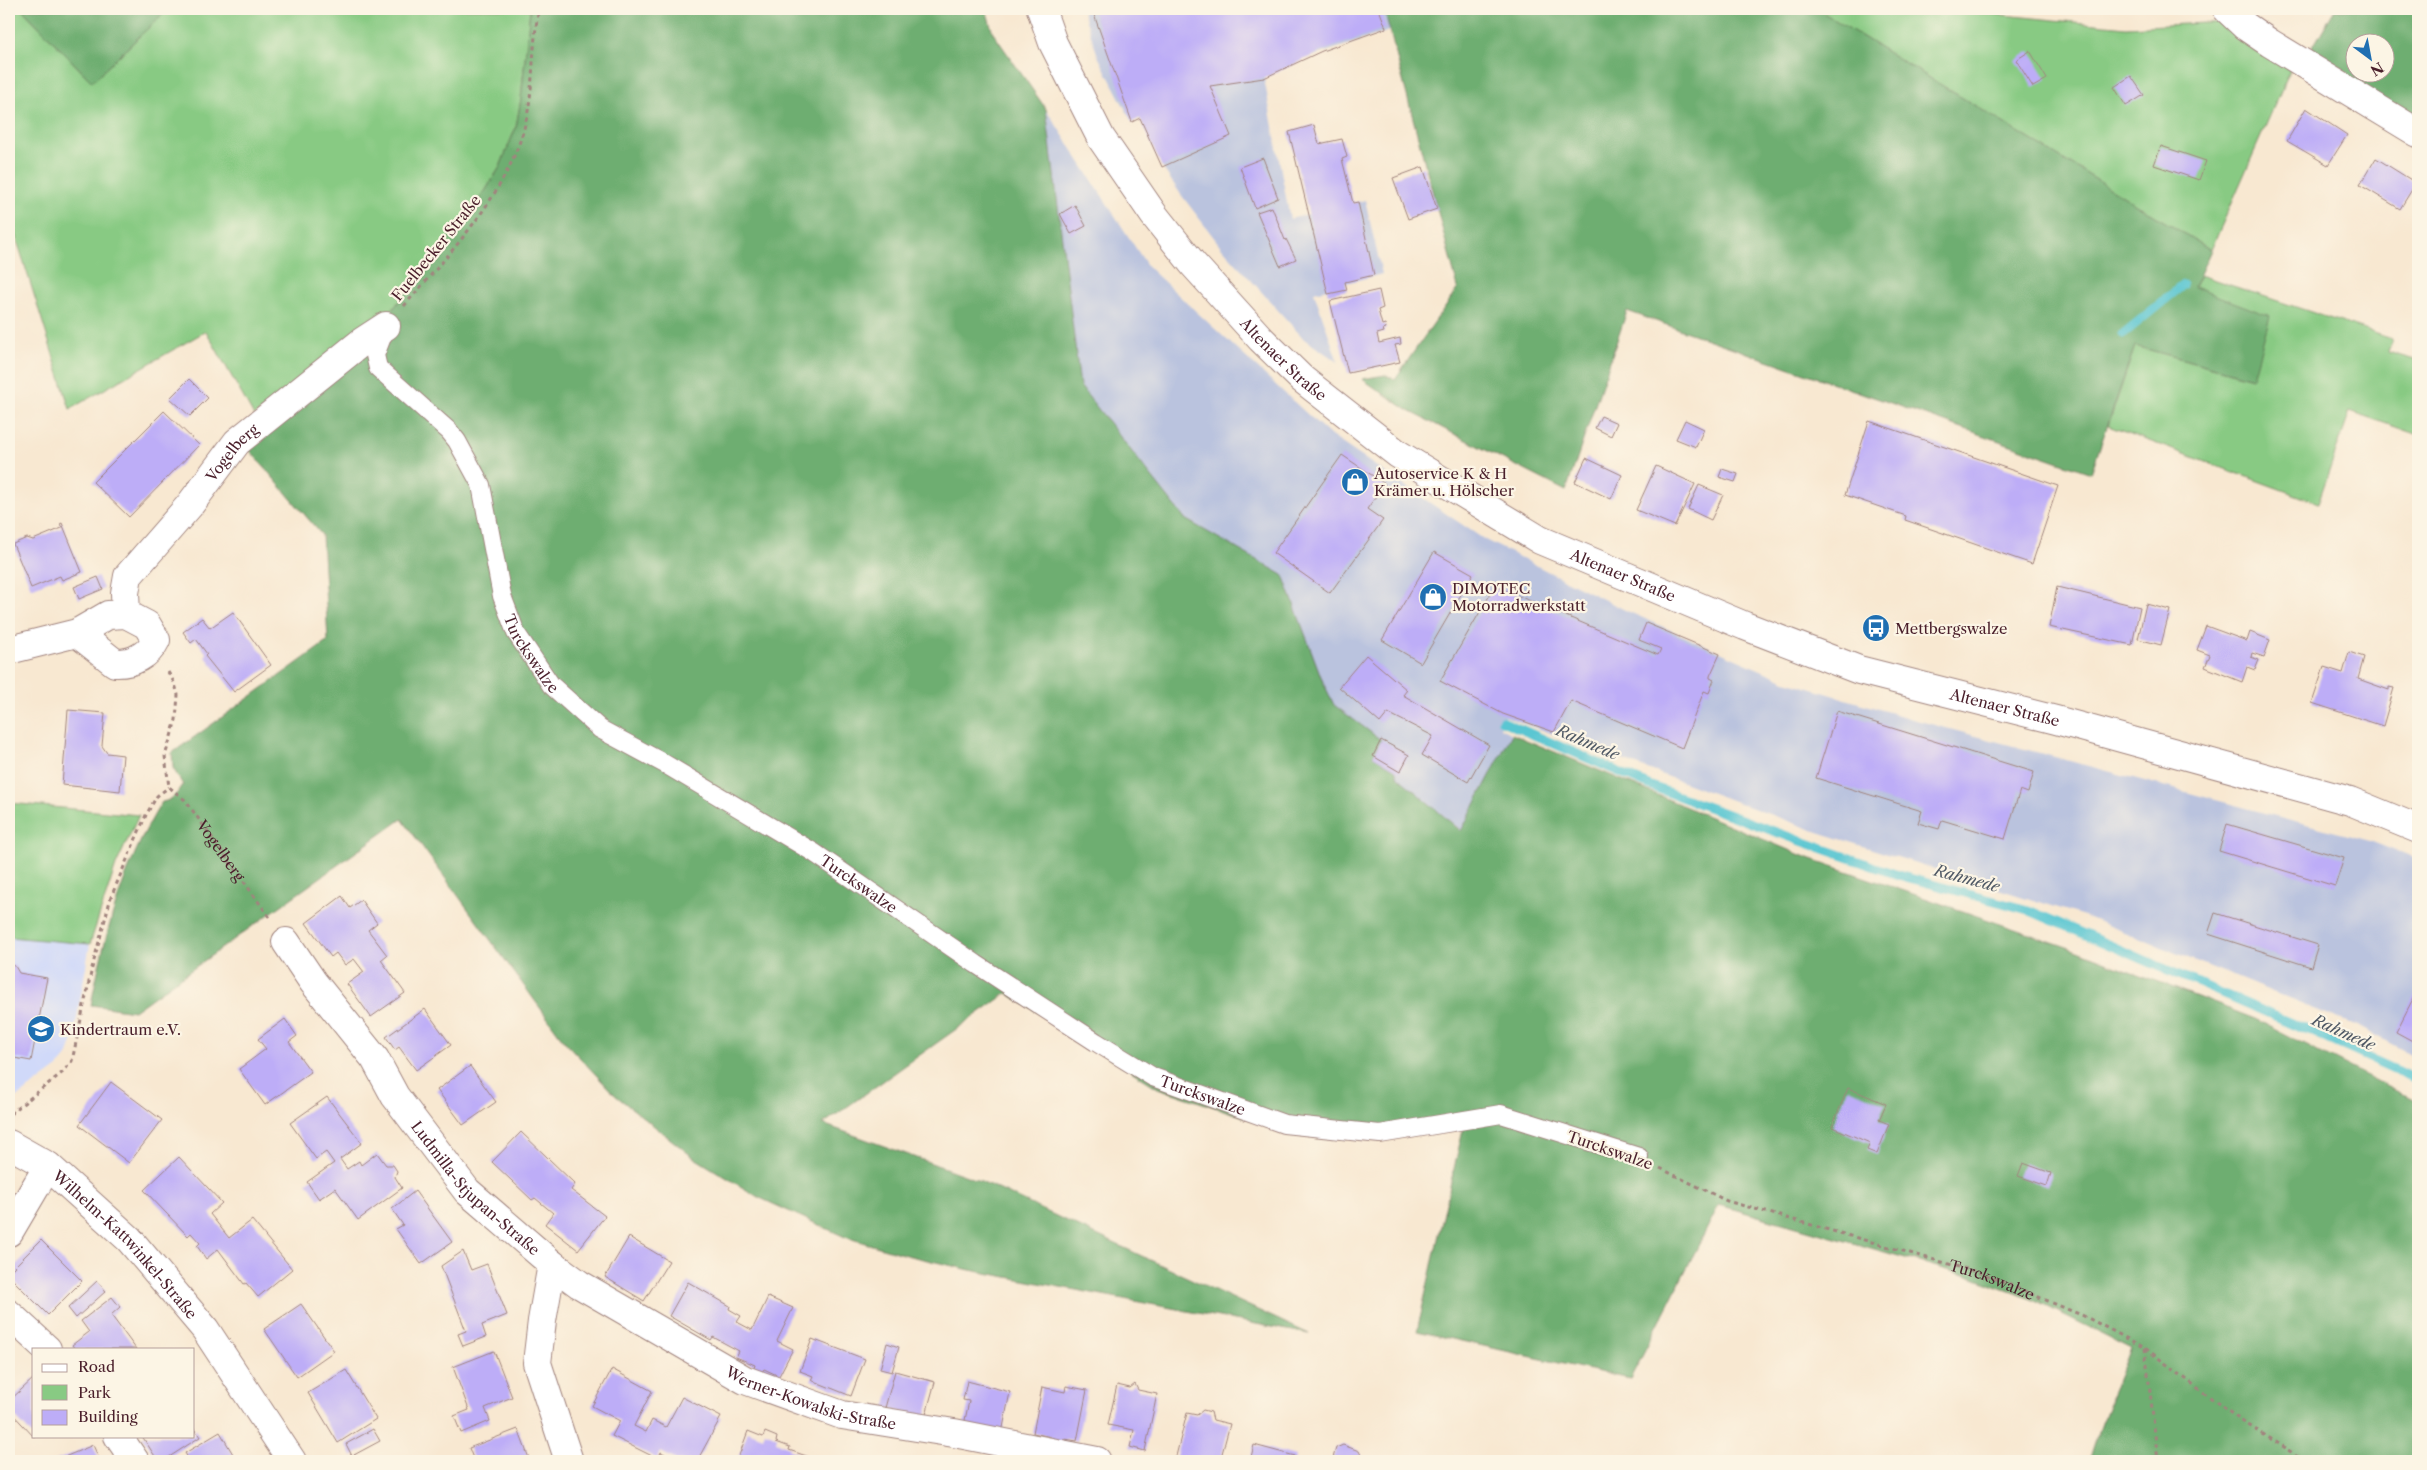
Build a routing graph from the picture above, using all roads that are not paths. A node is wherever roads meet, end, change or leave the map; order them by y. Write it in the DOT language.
graph roads {
  1 [pos="1041,9"];
  2 [pos="2226,9"];
  3 [pos="2418,133"];
  4 [pos="386,326"];
  5 [pos="126,614"];
  6 [pos="77,633"];
  7 [pos="9,650"];
  8 [pos="2418,829"];
  9 [pos="286,942"];
  10 [pos="9,1144"];
  11 [pos="1639,1158"];
  12 [pos="48,1166"];
  13 [pos="9,1232"];
  14 [pos="552,1264"];
  15 [pos="9,1314"];
  16 [pos="46,1348"];
  17 [pos="119,1438"];
  18 [pos="135,1461"];
  19 [pos="292,1461"];
  20 [pos="569,1461"];
  21 [pos="1097,1461"];
  1 -- 8 [label="street, Altenaer Straße"];
  2 -- 3 [label="street"];
  4 -- 5 [label="street, Vogelberg"];
  4 -- 11 [label="lane, Turckswalze"];
  5 -- 6 [label="street"];
  5 -- 6 [label="street"];
  6 -- 7 [label="street"];
  9 -- 14 [label="street, Ludmilla-Stjupan-Straße"];
  10 -- 12 [label="street, Wilhelm-Kattwinkel-Straße"];
  12 -- 13 [label="street"];
  12 -- 19 [label="street, Wilhelm-Kattwinkel-Straße"];
  14 -- 20 [label="street, Ludmilla-Stjupan-Straße"];
  14 -- 21 [label="street, Werner-Kowalski-Straße"];
  15 -- 16 [label="street"];
  17 -- 18 [label="street"];
}
